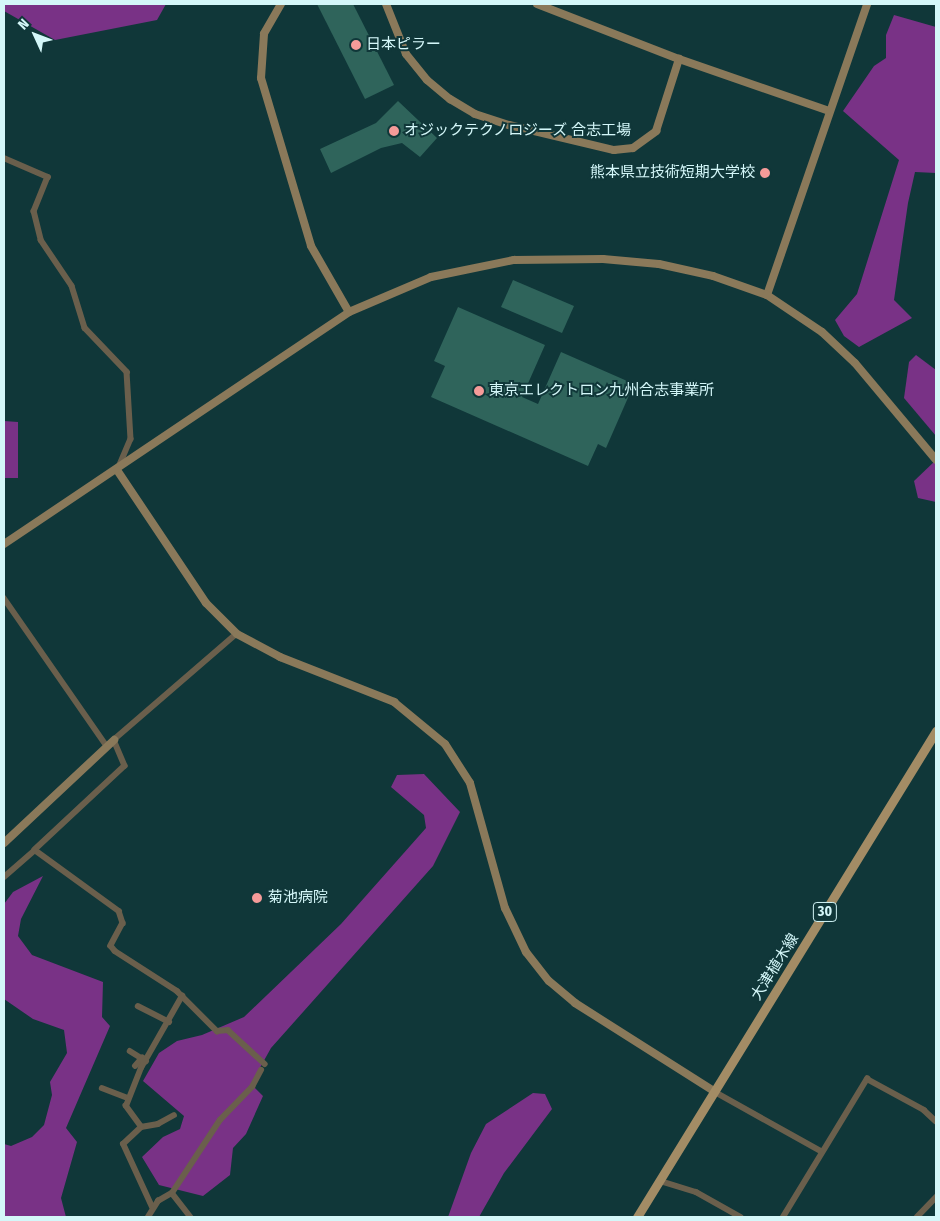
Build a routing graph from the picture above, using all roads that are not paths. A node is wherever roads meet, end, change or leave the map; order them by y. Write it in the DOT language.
graph roads {
  1 [pos="281,4"];
  2 [pos="386,4"];
  3 [pos="537,4"];
  4 [pos="867,4"];
  5 [pos="679,59"];
  6 [pos="829,111"];
  7 [pos="4,158"];
  8 [pos="767,295"];
  9 [pos="349,312"];
  10 [pos="936,460"];
  11 [pos="117,470"];
  12 [pos="4,544"];
  13 [pos="4,598"];
  14 [pos="237,634"];
  15 [pos="936,731"];
  16 [pos="114,740"];
  17 [pos="107,746"];
  18 [pos="4,843"];
  19 [pos="35,850"];
  20 [pos="4,877"];
  21 [pos="182,996"];
  22 [pos="138,1006"];
  23 [pos="169,1022"];
  24 [pos="130,1051"];
  25 [pos="144,1059"];
  26 [pos="265,1064"];
  27 [pos="135,1066"];
  28 [pos="261,1070"];
  29 [pos="102,1088"];
  30 [pos="715,1092"];
  31 [pos="128,1098"];
  32 [pos="174,1115"];
  33 [pos="936,1121"];
  34 [pos="140,1127"];
  35 [pos="821,1151"];
  36 [pos="660,1181"];
  37 [pos="172,1193"];
  38 [pos="936,1197"];
  39 [pos="152,1207"];
  40 [pos="148,1217"];
  41 [pos="191,1217"];
  42 [pos="637,1217"];
  43 [pos="741,1217"];
  44 [pos="783,1217"];
  45 [pos="917,1217"];
  1 -- 9 [label="street"];
  2 -- 5 [label="street"];
  3 -- 5 [label="street"];
  4 -- 6 [label="street"];
  5 -- 6 [label="street"];
  6 -- 8 [label="street"];
  7 -- 11 [label="street"];
  8 -- 9 [label="street"];
  8 -- 10 [label="street"];
  9 -- 11 [label="street"];
  11 -- 12 [label="street"];
  11 -- 14 [label="street"];
  13 -- 17 [label="street"];
  14 -- 16 [label="street"];
  14 -- 30 [label="street"];
  15 -- 30 [label="main road, 大津植木線 / 30"];
  16 -- 17 [label="street"];
  16 -- 19 [label="street"];
  17 -- 18 [label="street"];
  19 -- 20 [label="street"];
  19 -- 21 [label="street"];
  21 -- 23 [label="street"];
  21 -- 26 [label="street"];
  22 -- 23 [label="street"];
  23 -- 25 [label="street"];
  24 -- 25 [label="street"];
  25 -- 27 [label="street"];
  25 -- 31 [label="street"];
  28 -- 37 [label="street"];
  29 -- 31 [label="street"];
  30 -- 35 [label="street"];
  30 -- 36 [label="main road, 大津植木線 / 30"];
  31 -- 34 [label="street"];
  32 -- 34 [label="street"];
  33 -- 35 [label="street"];
  34 -- 39 [label="street"];
  35 -- 44 [label="street"];
  36 -- 42 [label="main road, 大津植木線 / 30"];
  36 -- 43 [label="street"];
  37 -- 39 [label="street"];
  37 -- 41 [label="street"];
  38 -- 45 [label="street"];
  39 -- 40 [label="street"];
}
